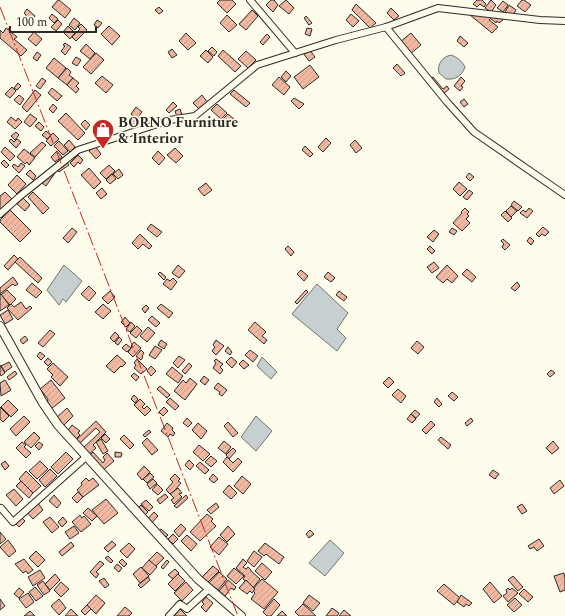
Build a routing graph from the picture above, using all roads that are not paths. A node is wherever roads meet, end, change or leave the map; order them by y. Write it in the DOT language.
graph roads {
  1 [pos="250,0"];
  2 [pos="565,21"];
  3 [pos="386,28"];
  4 [pos="295,53"];
  5 [pos="565,196"];
  6 [pos="0,214"];
  7 [pos="0,326"];
  8 [pos="86,456"];
  9 [pos="1,508"];
  10 [pos="209,589"];
  11 [pos="169,616"];
  12 [pos="241,616"];
  1 -- 4 [label="street"];
  2 -- 3 [label="street"];
  3 -- 4 [label="street"];
  3 -- 5 [label="street"];
  4 -- 6 [label="street"];
  7 -- 8 [label="main road"];
  8 -- 9 [label="street"];
  8 -- 10 [label="main road"];
  10 -- 11 [label="street"];
  10 -- 12 [label="main road"];
}
